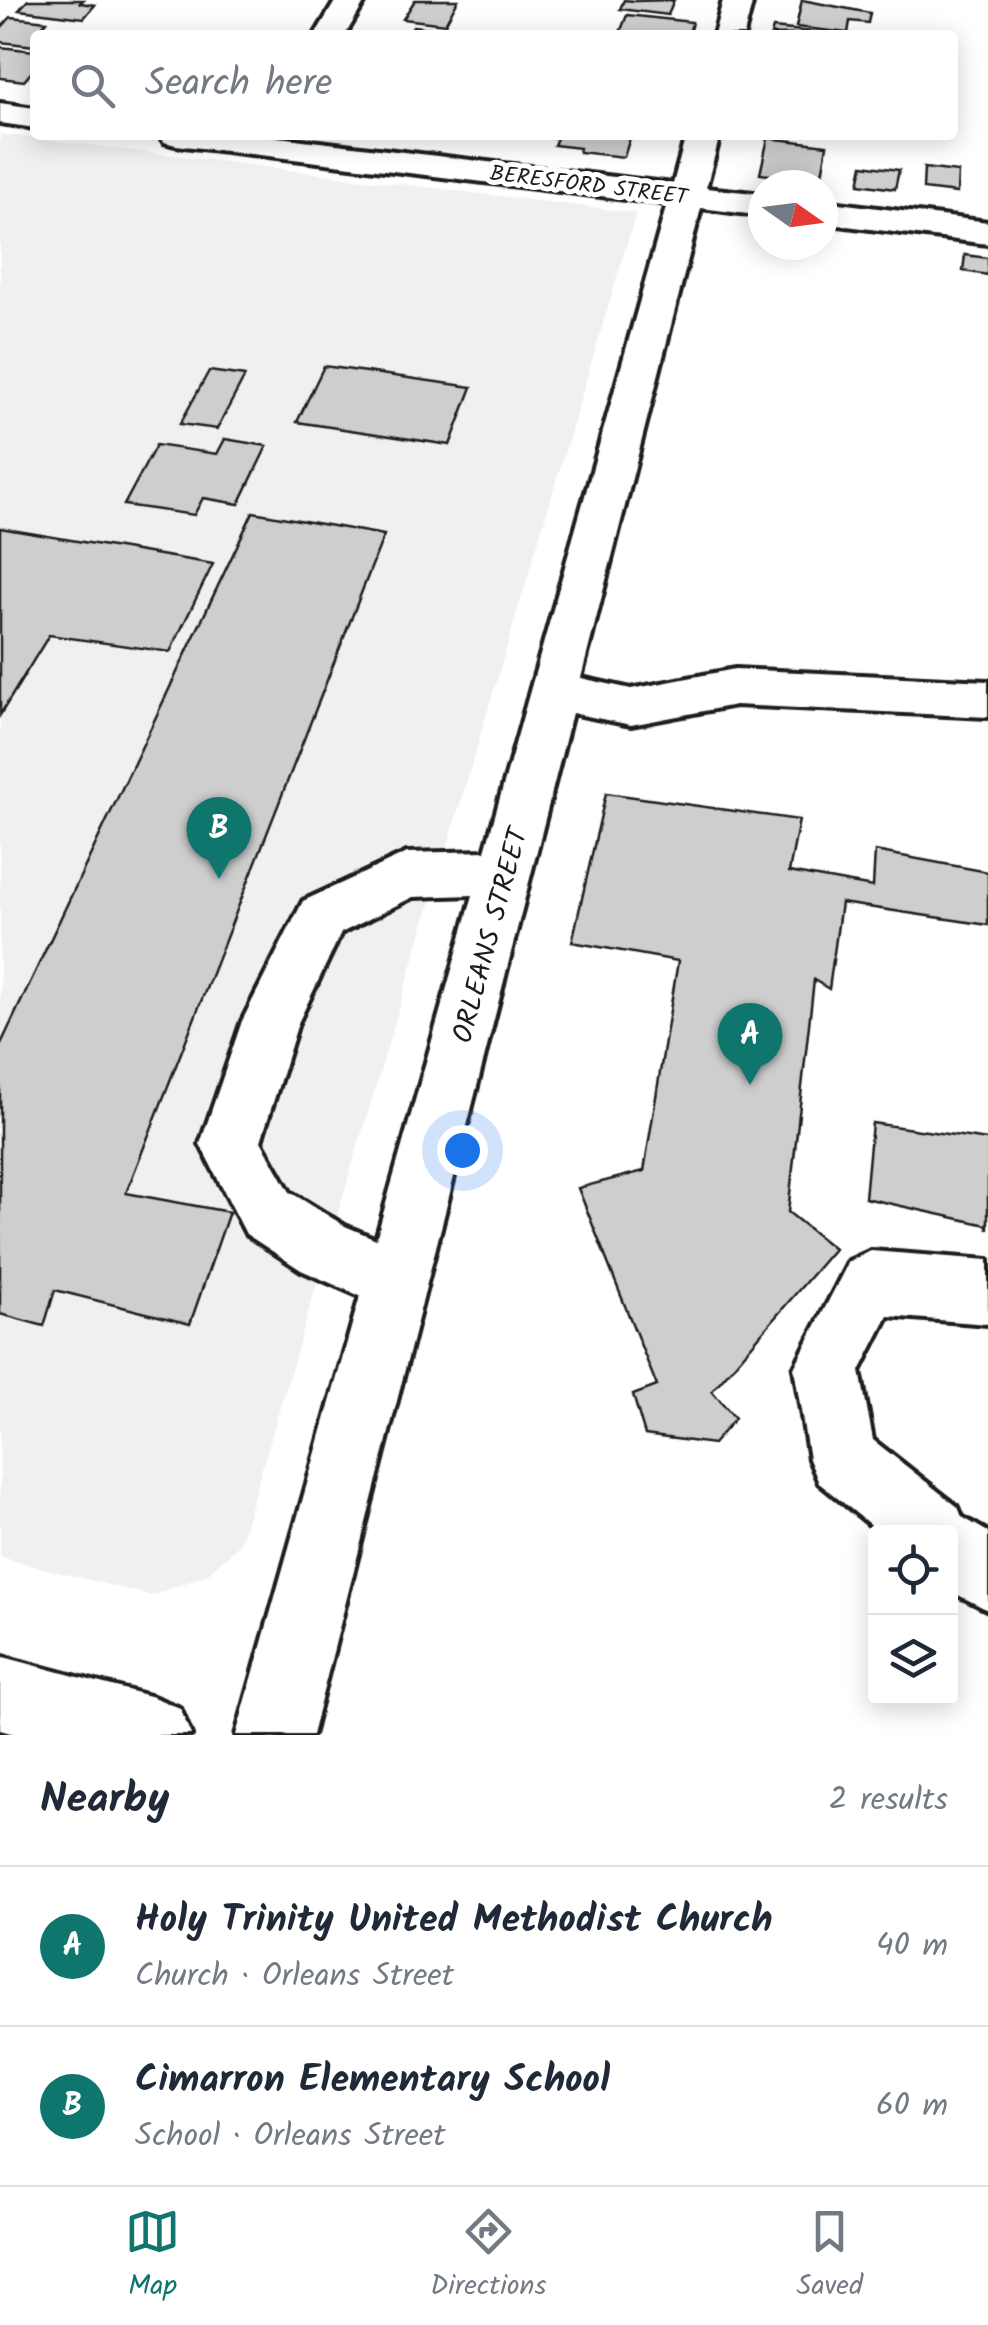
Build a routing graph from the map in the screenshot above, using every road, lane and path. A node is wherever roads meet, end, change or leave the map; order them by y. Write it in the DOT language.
graph roads {
  1 [pos="352,0"];
  2 [pos="738,0"];
  3 [pos="333,30"];
  4 [pos="730,30"];
  5 [pos="0,113"];
  6 [pos="30,117"];
  7 [pos="266,140"];
  8 [pos="702,140"];
  9 [pos="687,195"];
  10 [pos="748,203"];
  11 [pos="838,214"];
  12 [pos="988,232"];
  13 [pos="554,690"];
  14 [pos="988,699"];
  15 [pos="506,872"];
  16 [pos="396,1280"];
  17 [pos="988,1292"];
  18 [pos="924,1525"];
  19 [pos="958,1553"];
  20 [pos="988,1574"];
  21 [pos="0,1693"];
  22 [pos="153,1735"];
  23 [pos="274,1735"];
  1 -- 3 [label="street"];
  2 -- 4 [label="street"];
  5 -- 6 [label="street"];
  7 -- 9 [label="street, BERESFORD STREET"];
  8 -- 9 [label="street, ORLEANS STREET"];
  9 -- 10 [label="street, BERESFORD STREET"];
  9 -- 13 [label="street, ORLEANS STREET"];
  11 -- 12 [label="street"];
  13 -- 14 [label="street"];
  13 -- 15 [label="street, ORLEANS STREET"];
  15 -- 16 [label="street, ORLEANS STREET"];
  15 -- 16 [label="street"];
  16 -- 23 [label="street, ORLEANS STREET"];
  17 -- 18 [label="street"];
  19 -- 20 [label="street"];
  21 -- 22 [label="street"];
}
